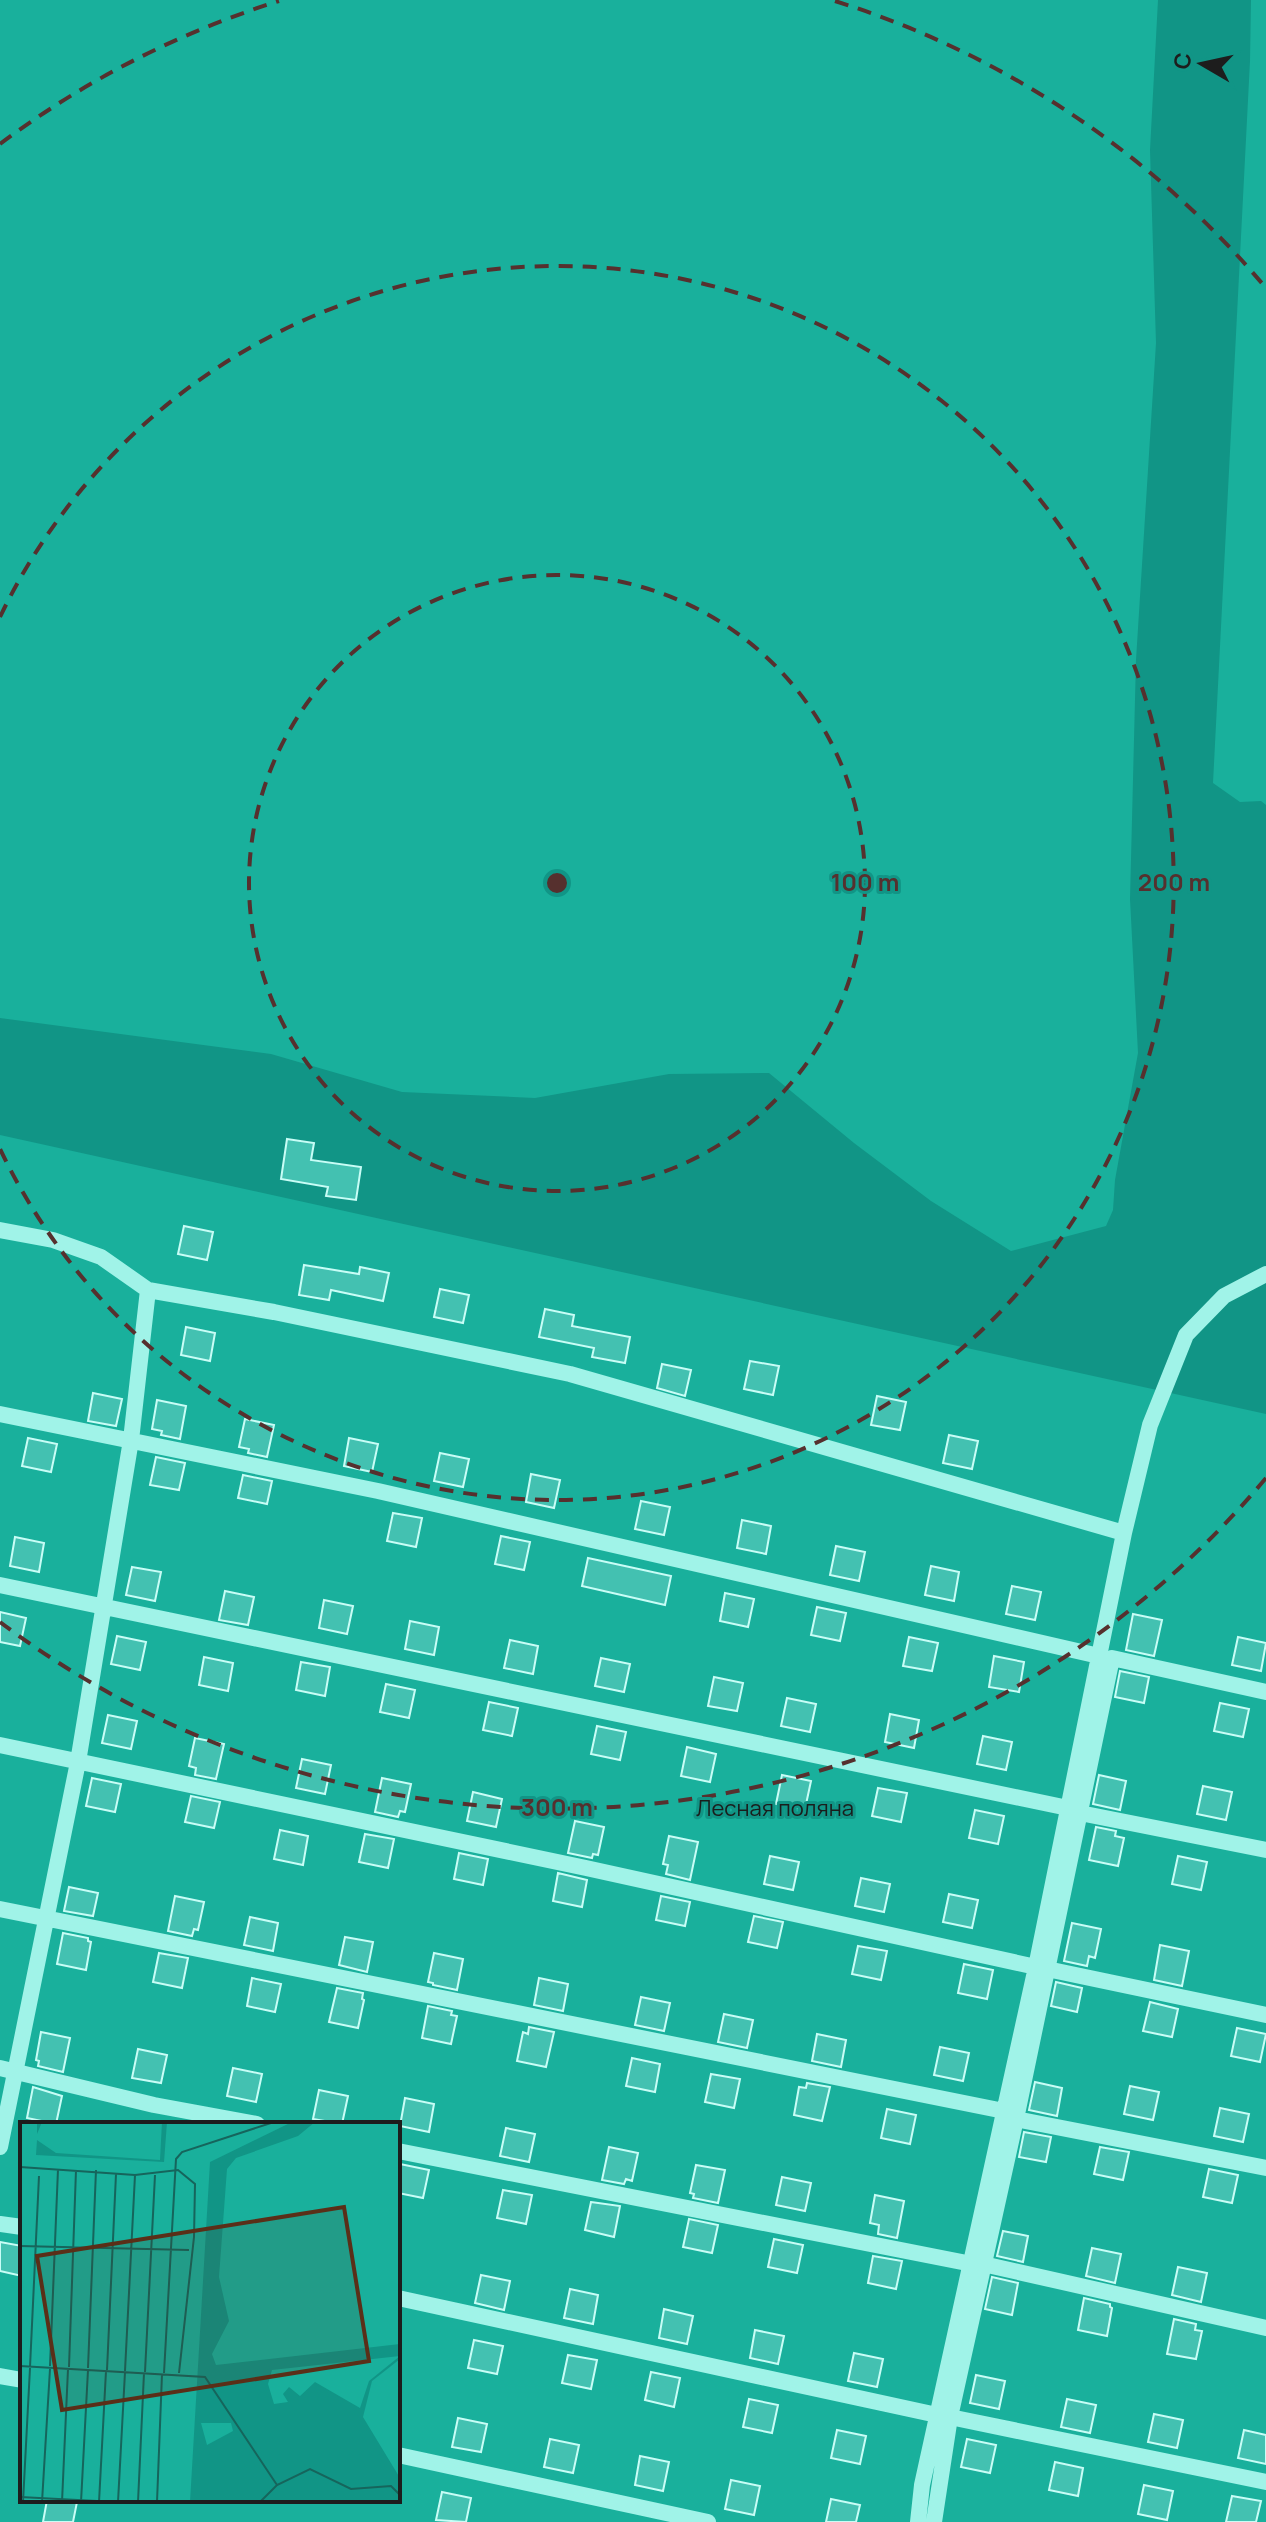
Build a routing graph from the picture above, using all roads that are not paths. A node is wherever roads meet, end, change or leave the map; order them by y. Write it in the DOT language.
graph roads {
  1 [pos="0,1230"];
  2 [pos="1266,1274"];
  3 [pos="148,1290"];
  4 [pos="0,1414"];
  5 [pos="131,1440"];
  6 [pos="1124,1533"];
  7 [pos="0,1585"];
  8 [pos="104,1608"];
  9 [pos="1099,1656"];
  10 [pos="1266,1692"];
  11 [pos="0,1745"];
  12 [pos="78,1762"];
  13 [pos="1074,1811"];
  14 [pos="1266,1850"];
  15 [pos="0,1909"];
  16 [pos="47,1920"];
  17 [pos="1042,1968"];
  18 [pos="1266,2015"];
  19 [pos="8,2070"];
  20 [pos="1010,2115"];
  21 [pos="246,2122"];
  22 [pos="0,2147"];
  23 [pos="400,2151"];
  24 [pos="1266,2168"];
  25 [pos="0,2224"];
  26 [pos="20,2227"];
  27 [pos="978,2264"];
  28 [pos="400,2298"];
  29 [pos="1266,2328"];
  30 [pos="0,2376"];
  31 [pos="20,2380"];
  32 [pos="944,2416"];
  33 [pos="400,2455"];
  34 [pos="1266,2482"];
  35 [pos="708,2522"];
  36 [pos="918,2522"];
  37 [pos="934,2522"];
  1 -- 3 [label="street"];
  2 -- 6 [label="street"];
  3 -- 5 [label="street"];
  3 -- 6 [label="street"];
  4 -- 5 [label="street"];
  5 -- 8 [label="street"];
  5 -- 9 [label="street"];
  6 -- 9 [label="street"];
  7 -- 8 [label="street"];
  8 -- 12 [label="street"];
  8 -- 13 [label="street"];
  9 -- 13 [label="street"];
  10 -- 13 [label="street"];
  11 -- 12 [label="street"];
  12 -- 16 [label="street"];
  12 -- 17 [label="street"];
  13 -- 14 [label="street"];
  13 -- 17 [label="street"];
  15 -- 16 [label="street"];
  16 -- 19 [label="street"];
  16 -- 20 [label="street"];
  17 -- 18 [label="street"];
  17 -- 20 [label="street"];
  19 -- 21 [label="street"];
  19 -- 22 [label="street"];
  20 -- 24 [label="street"];
  20 -- 27 [label="street"];
  23 -- 27 [label="street"];
  25 -- 26 [label="street"];
  27 -- 29 [label="street"];
  27 -- 32 [label="street"];
  28 -- 32 [label="street"];
  30 -- 31 [label="street"];
  32 -- 34 [label="street"];
  32 -- 36 [label="street"];
  32 -- 37 [label="street"];
  33 -- 35 [label="street"];
}
